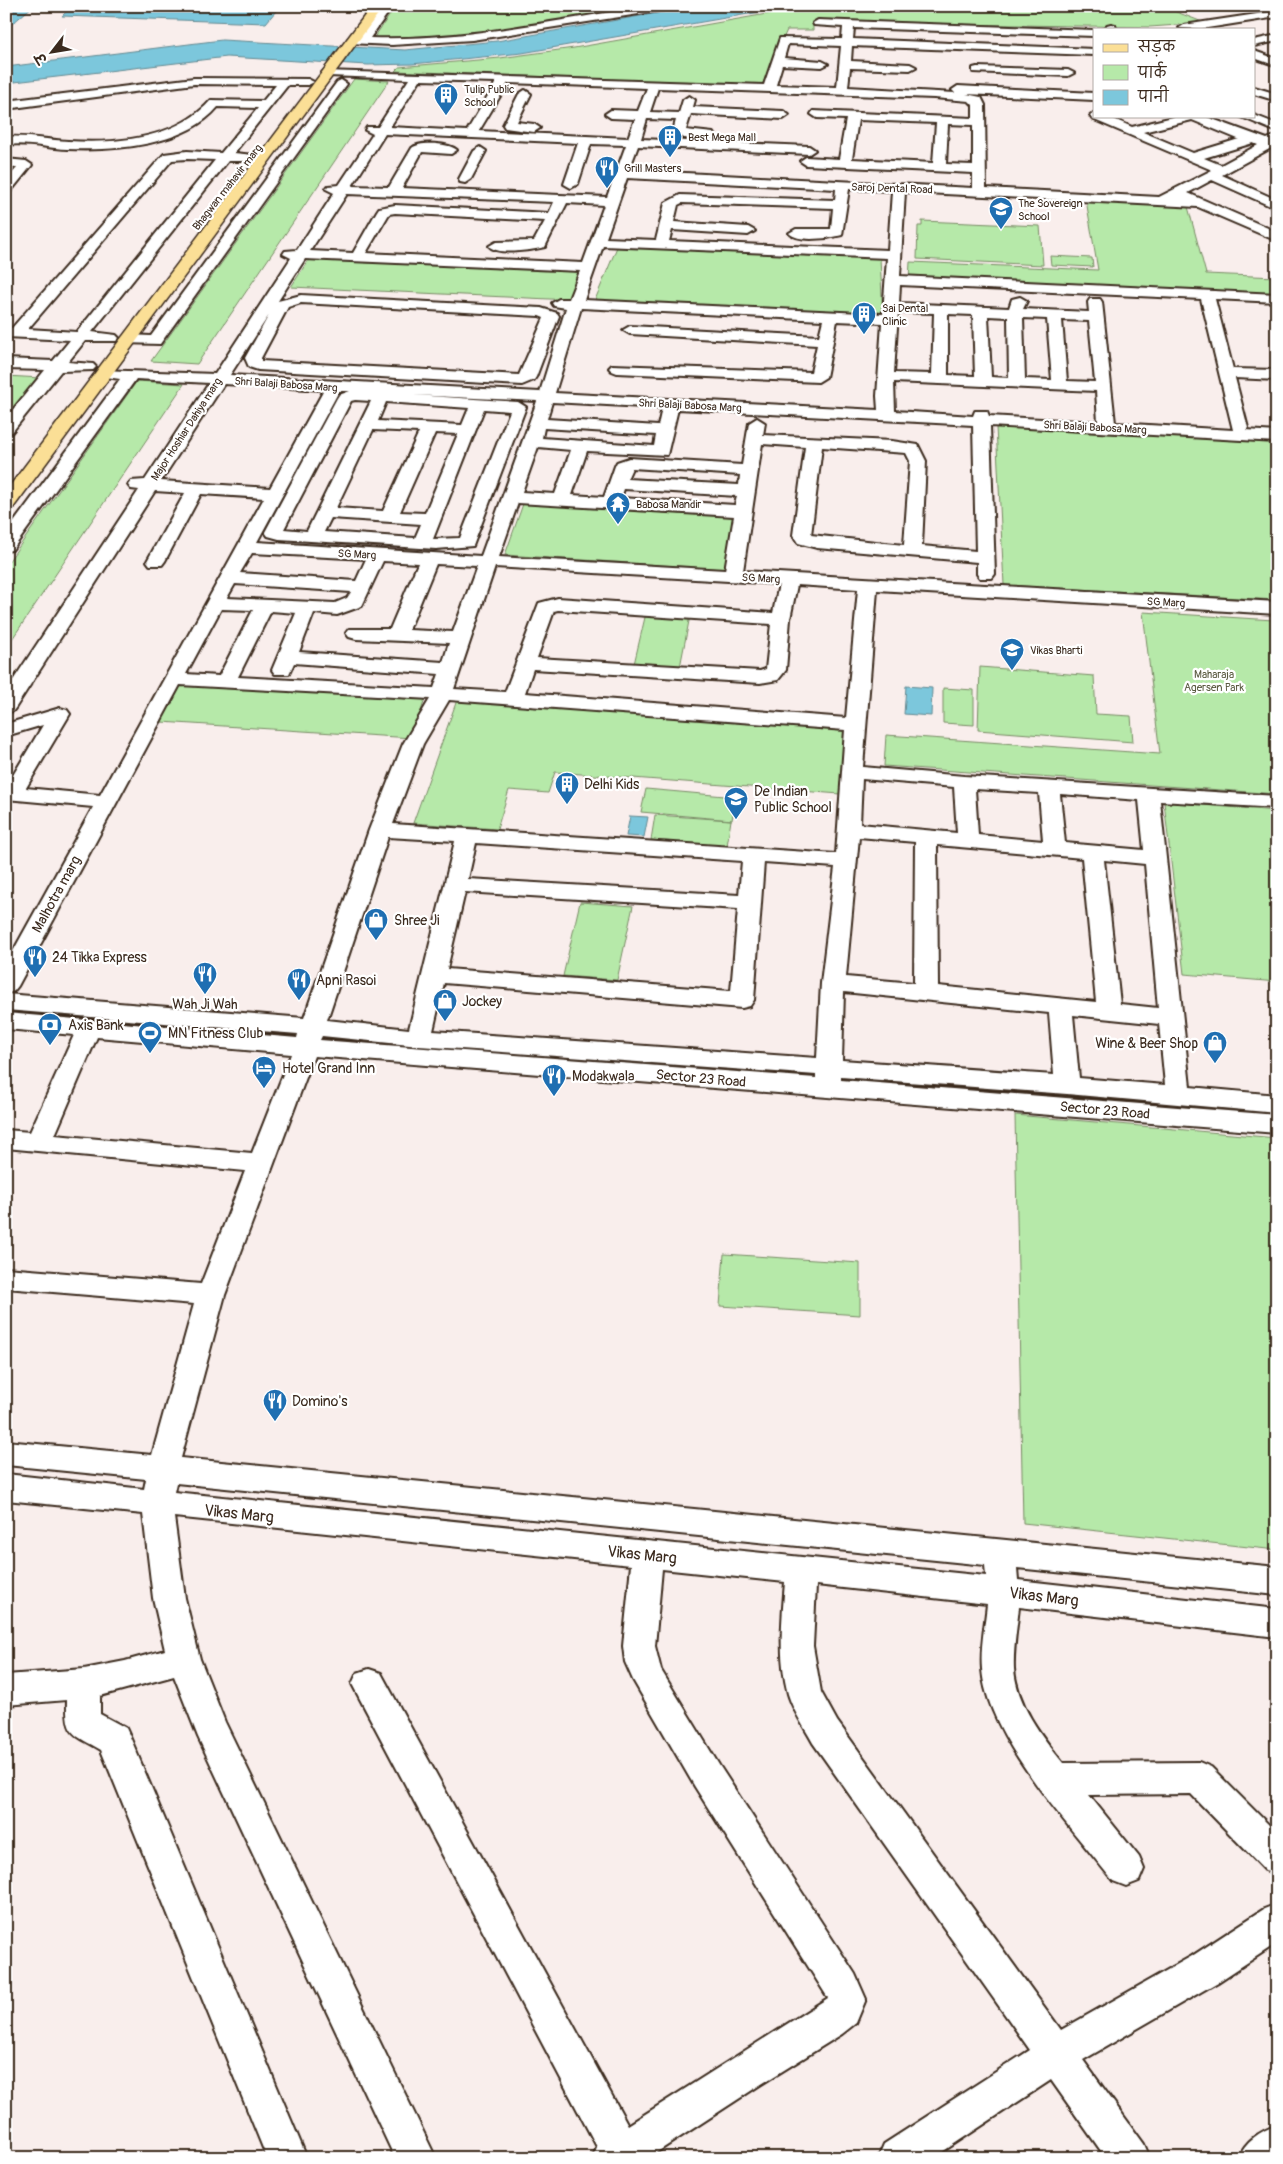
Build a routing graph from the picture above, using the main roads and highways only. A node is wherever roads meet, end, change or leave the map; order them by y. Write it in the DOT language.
graph roads {
  1 [pos="366,6"];
  2 [pos="378,6"];
  3 [pos="350,43"];
  4 [pos="322,76"];
  5 [pos="206,215"];
  6 [pos="221,216"];
  7 [pos="134,307"];
  8 [pos="122,323"];
  9 [pos="97,365"];
  10 [pos="24,451"];
  11 [pos="6,504"];
  1 -- 3 [label="main road, Bhagwan mahavir marg"];
  2 -- 3 [label="main road, Bhagwan mahavir marg"];
  3 -- 4 [label="main road, Bhagwan mahavir marg"];
  4 -- 5 [label="main road, Bhagwan mahavir marg"];
  4 -- 6 [label="main road, Bhagwan mahavir marg"];
  5 -- 6 [label="main road"];
  5 -- 7 [label="main road, Bhagwan mahavir marg"];
  6 -- 9 [label="main road, Bhagwan mahavir marg"];
  8 -- 9 [label="main road, Bhagwan mahavir marg"];
  9 -- 10 [label="main road"];
  9 -- 11 [label="main road, Bhagwan mahavir marg"];
}
